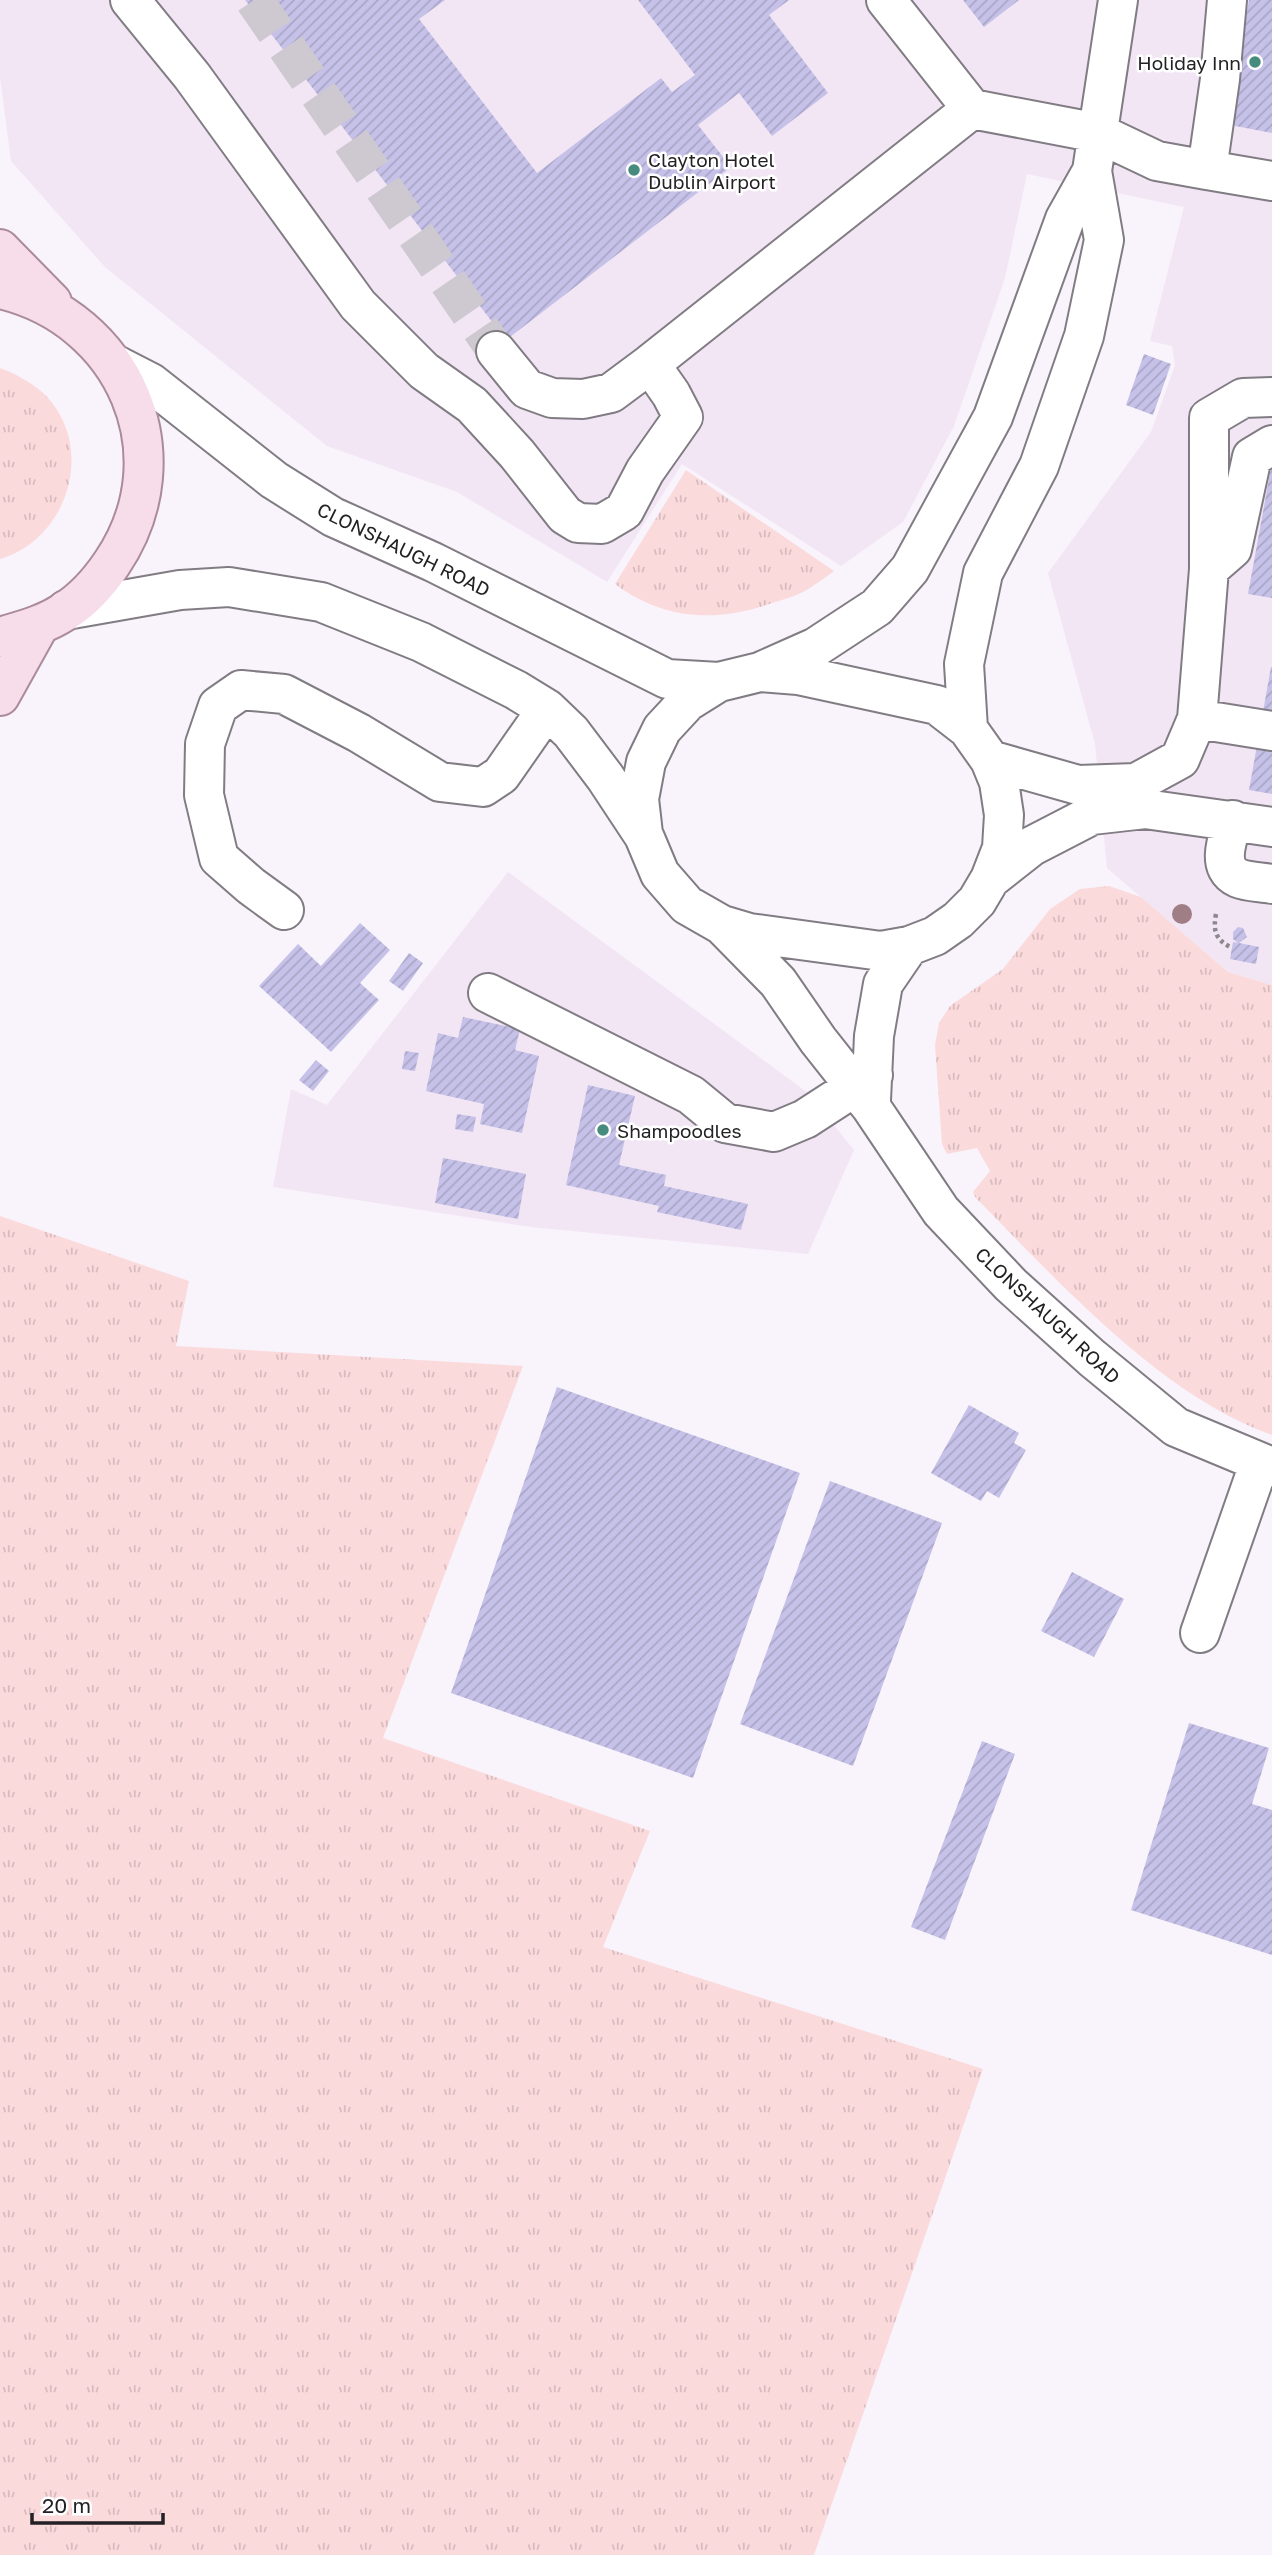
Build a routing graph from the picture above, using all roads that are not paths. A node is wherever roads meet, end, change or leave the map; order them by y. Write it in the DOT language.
graph roads {
  1 [pos="131,0"];
  2 [pos="886,0"];
  3 [pos="1118,0"];
  4 [pos="1227,0"];
  5 [pos="972,109"];
  6 [pos="1098,133"];
  7 [pos="1207,170"];
  8 [pos="1092,171"];
  9 [pos="1272,181"];
  10 [pos="0,249"];
  11 [pos="0,289"];
  12 [pos="66,316"];
  13 [pos="496,351"];
  14 [pos="114,363"];
  15 [pos="650,364"];
  16 [pos="1272,397"];
  17 [pos="1272,446"];
  18 [pos="1209,569"];
  19 [pos="53,618"];
  20 [pos="0,637"];
  21 [pos="760,673"];
  22 [pos="719,682"];
  23 [pos="0,695"];
  24 [pos="547,709"];
  25 [pos="1197,719"];
  26 [pos="968,729"];
  27 [pos="1272,731"];
  28 [pos="990,760"];
  29 [pos="1233,820"];
  30 [pos="1272,827"];
  31 [pos="644,836"];
  32 [pos="990,879"];
  33 [pos="1272,884"];
  34 [pos="284,910"];
  35 [pos="722,925"];
  36 [pos="909,946"];
  37 [pos="488,993"];
  38 [pos="866,1090"];
  39 [pos="1265,1465"];
  40 [pos="1200,1633"];
  1 -- 15 [label="street"];
  2 -- 5 [label="street"];
  3 -- 6 [label="street"];
  4 -- 7 [label="street"];
  5 -- 6 [label="street"];
  5 -- 15 [label="street"];
  6 -- 7 [label="street"];
  6 -- 8 [label="street"];
  7 -- 9 [label="street"];
  8 -- 21 [label="street"];
  8 -- 26 [label="street"];
  10 -- 12 [label="main road"];
  11 -- 12 [label="main road"];
  12 -- 14 [label="main road"];
  13 -- 15 [label="street"];
  14 -- 19 [label="main road"];
  14 -- 22 [label="street, CLONSHAUGH ROAD"];
  16 -- 18 [label="street"];
  17 -- 18 [label="street"];
  18 -- 25 [label="street"];
  19 -- 20 [label="main road"];
  19 -- 23 [label="main road"];
  19 -- 24 [label="street, CLONSHAUGH ROAD"];
  21 -- 22 [label="street, CLONSHAUGH ROAD"];
  21 -- 26 [label="street, CLONSHAUGH ROAD"];
  22 -- 31 [label="street, CLONSHAUGH ROAD"];
  24 -- 31 [label="street, CLONSHAUGH ROAD"];
  24 -- 34 [label="street"];
  25 -- 27 [label="street"];
  25 -- 28 [label="street"];
  26 -- 28 [label="street, CLONSHAUGH ROAD"];
  28 -- 32 [label="street, CLONSHAUGH ROAD"];
  29 -- 30 [label="street"];
  29 -- 32 [label="street"];
  29 -- 33 [label="street"];
  31 -- 35 [label="street, CLONSHAUGH ROAD"];
  32 -- 36 [label="street, CLONSHAUGH ROAD"];
  35 -- 36 [label="street, CLONSHAUGH ROAD"];
  35 -- 38 [label="street, CLONSHAUGH ROAD"];
  36 -- 38 [label="street"];
  37 -- 38 [label="street"];
  38 -- 39 [label="street, CLONSHAUGH ROAD"];
  39 -- 40 [label="street"];
}
